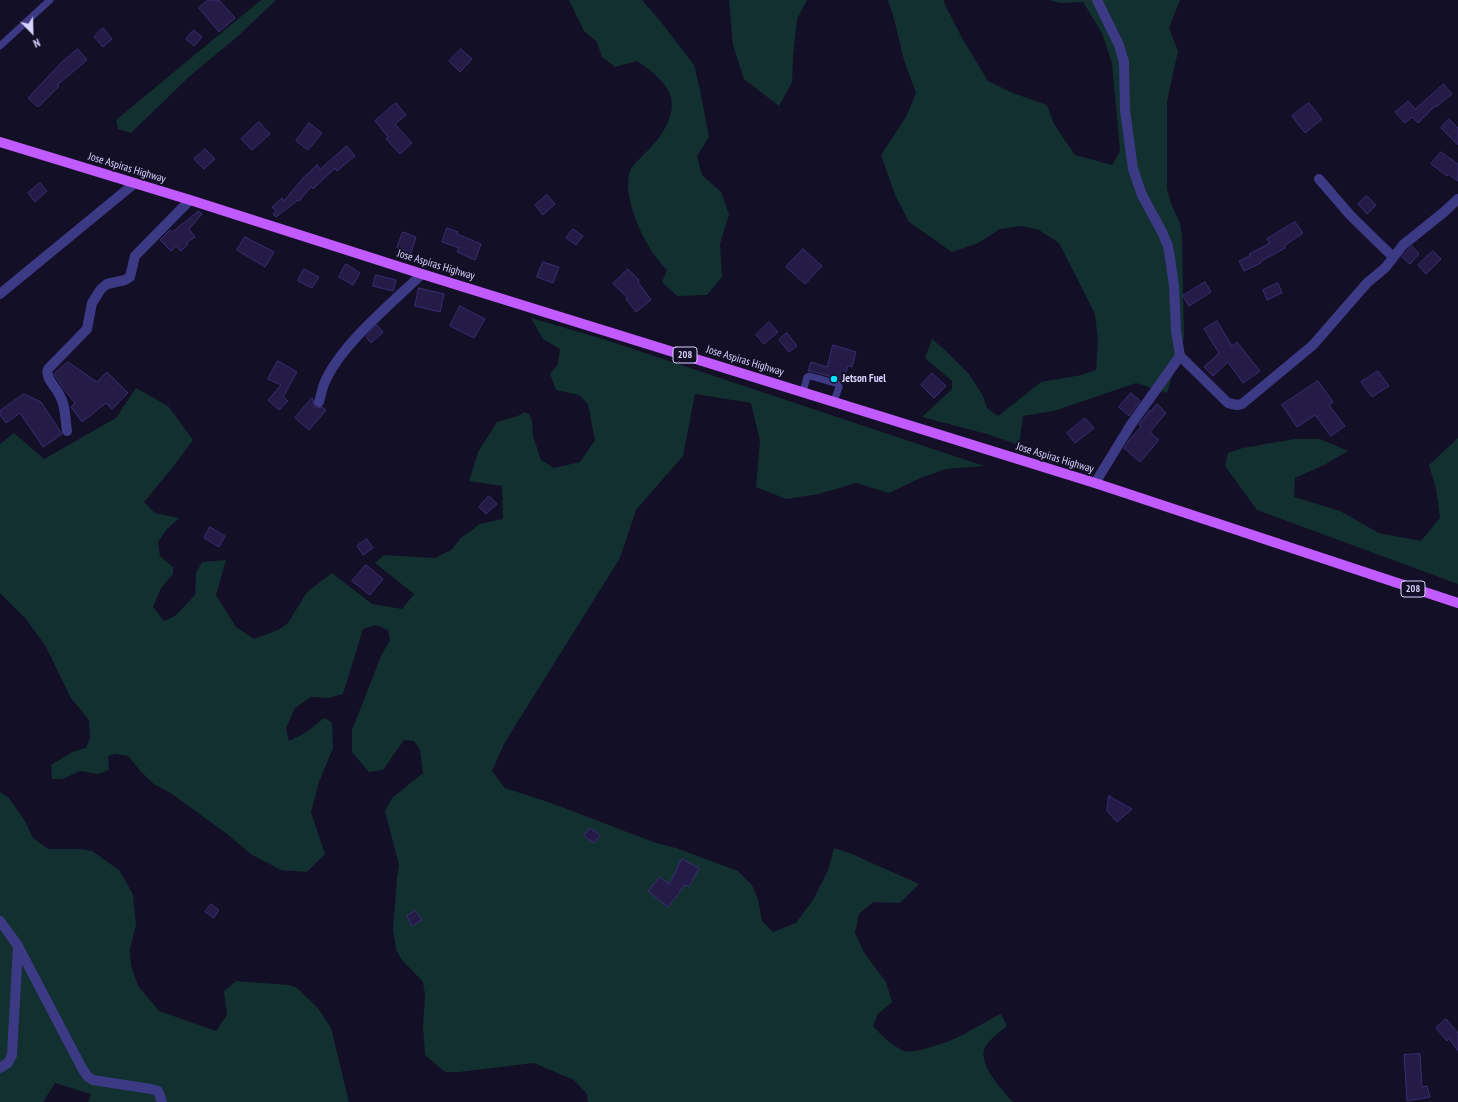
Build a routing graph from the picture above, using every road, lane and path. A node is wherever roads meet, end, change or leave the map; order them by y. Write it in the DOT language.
graph roads {
  1 [pos="50,0"];
  2 [pos="1097,0"];
  3 [pos="0,46"];
  4 [pos="0,142"];
  5 [pos="1319,179"];
  6 [pos="135,183"];
  7 [pos="1458,199"];
  8 [pos="190,200"];
  9 [pos="1393,257"];
  10 [pos="422,274"];
  11 [pos="0,294"];
  12 [pos="1180,356"];
  13 [pos="804,392"];
  14 [pos="834,401"];
  15 [pos="319,402"];
  16 [pos="67,431"];
  17 [pos="1095,483"];
  18 [pos="1458,603"];
  19 [pos="0,921"];
  20 [pos="18,946"];
  21 [pos="0,1068"];
  22 [pos="162,1102"];
  1 -- 3 [label="lane"];
  2 -- 12 [label="street"];
  4 -- 6 [label="main road, Jose Aspiras Highway / 208"];
  5 -- 9 [label="street"];
  6 -- 8 [label="main road, Jose Aspiras Highway / 208"];
  6 -- 11 [label="street"];
  7 -- 9 [label="street"];
  8 -- 10 [label="main road, Jose Aspiras Highway / 208"];
  8 -- 16 [label="street"];
  9 -- 12 [label="street"];
  10 -- 13 [label="main road, Jose Aspiras Highway / 208"];
  10 -- 15 [label="street"];
  12 -- 17 [label="street"];
  13 -- 14 [label="main road, Jose Aspiras Highway / 208"];
  13 -- 14 [label="lane"];
  14 -- 17 [label="main road, Jose Aspiras Highway / 208"];
  17 -- 18 [label="main road, Jose Aspiras Highway / 208"];
  19 -- 20 [label="street"];
  20 -- 21 [label="street"];
  20 -- 22 [label="street"];
}
